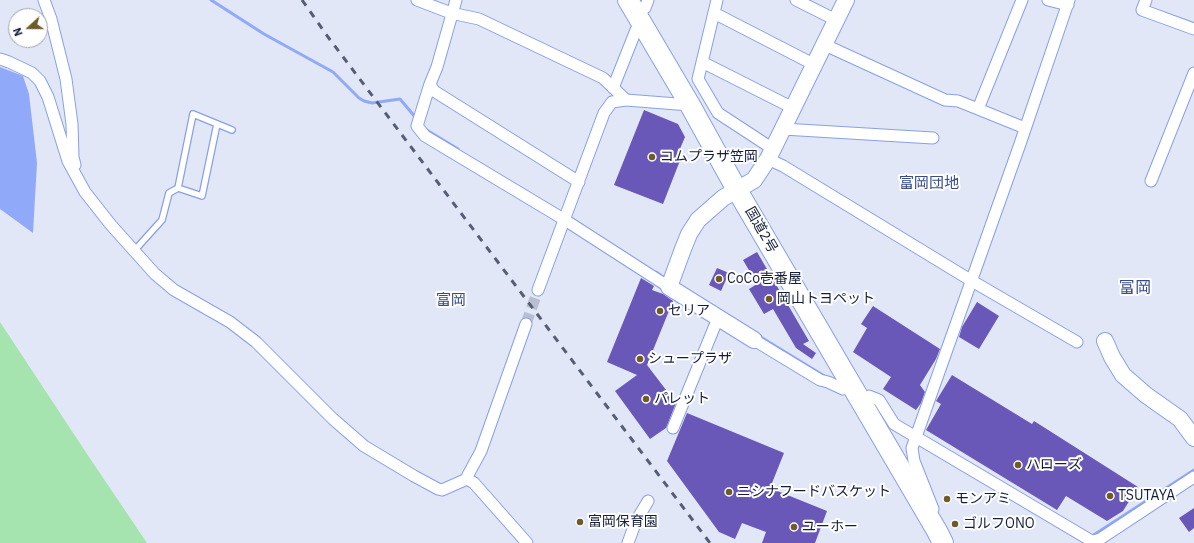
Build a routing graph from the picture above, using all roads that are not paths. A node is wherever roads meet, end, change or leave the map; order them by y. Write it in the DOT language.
graph roads {
  1 [pos="44,0"];
  2 [pos="417,0"];
  3 [pos="456,0"];
  4 [pos="718,0"];
  5 [pos="796,0"];
  6 [pos="846,0"];
  7 [pos="1022,0"];
  8 [pos="1048,0"];
  9 [pos="1146,0"];
  10 [pos="640,2"];
  11 [pos="1069,2"];
  12 [pos="451,13"];
  13 [pos="714,13"];
  14 [pos="836,20"];
  15 [pos="1194,29"];
  16 [pos="636,30"];
  17 [pos="825,45"];
  18 [pos="0,59"];
  19 [pos="702,62"];
  20 [pos="815,65"];
  21 [pos="1194,74"];
  22 [pos="430,84"];
  23 [pos="613,88"];
  24 [pos="626,100"];
  25 [pos="690,105"];
  26 [pos="793,108"];
  27 [pos="978,109"];
  28 [pos="217,124"];
  29 [pos="1025,128"];
  30 [pos="783,129"];
  31 [pos="232,130"];
  32 [pos="933,138"];
  33 [pos="770,154"];
  34 [pos="78,179"];
  35 [pos="1151,181"];
  36 [pos="579,182"];
  37 [pos="178,188"];
  38 [pos="737,190"];
  39 [pos="566,217"];
  40 [pos="134,251"];
  41 [pos="972,281"];
  42 [pos="669,287"];
  43 [pos="538,290"];
  44 [pos="718,318"];
  45 [pos="526,324"];
  46 [pos="754,340"];
  47 [pos="1105,341"];
  48 [pos="1077,342"];
  49 [pos="843,389"];
  50 [pos="869,396"];
  51 [pos="673,428"];
  52 [pos="917,434"];
  53 [pos="1194,438"];
  54 [pos="1194,477"];
  55 [pos="467,479"];
  56 [pos="648,501"];
  57 [pos="940,537"];
  58 [pos="527,543"];
  59 [pos="628,543"];
  1 -- 34 [label="street"];
  2 -- 12 [label="street"];
  3 -- 12 [label="street"];
  4 -- 13 [label="street"];
  5 -- 14 [label="street"];
  6 -- 14 [label="street"];
  7 -- 27 [label="street"];
  8 -- 11 [label="street"];
  9 -- 15 [label="street"];
  10 -- 25 [label="highway, 国道2号"];
  11 -- 29 [label="street"];
  12 -- 22 [label="street"];
  12 -- 23 [label="street"];
  13 -- 19 [label="street"];
  13 -- 20 [label="street"];
  14 -- 17 [label="street"];
  16 -- 23 [label="street"];
  17 -- 20 [label="street"];
  17 -- 27 [label="street"];
  18 -- 34 [label="street"];
  19 -- 26 [label="street"];
  19 -- 33 [label="street"];
  20 -- 26 [label="street"];
  21 -- 35 [label="street"];
  22 -- 36 [label="street"];
  22 -- 39 [label="street"];
  23 -- 24 [label="street"];
  24 -- 25 [label="street"];
  24 -- 36 [label="street"];
  25 -- 38 [label="highway, 国道2号"];
  26 -- 30 [label="street"];
  27 -- 29 [label="street"];
  28 -- 31 [label="lane"];
  28 -- 37 [label="lane"];
  28 -- 37 [label="lane"];
  29 -- 41 [label="street"];
  30 -- 32 [label="street"];
  30 -- 33 [label="street"];
  33 -- 38 [label="street"];
  33 -- 41 [label="street"];
  34 -- 40 [label="street"];
  36 -- 39 [label="street"];
  37 -- 40 [label="lane"];
  38 -- 42 [label="street"];
  38 -- 57 [label="highway, 国道2号"];
  39 -- 42 [label="street"];
  39 -- 43 [label="street"];
  40 -- 55 [label="street"];
  41 -- 48 [label="street"];
  41 -- 52 [label="street"];
  42 -- 44 [label="street"];
  44 -- 46 [label="street"];
  44 -- 51 [label="street"];
  45 -- 55 [label="street"];
  46 -- 49 [label="street"];
  47 -- 53 [label="street"];
  50 -- 52 [label="street"];
  52 -- 54 [label="street"];
  52 -- 57 [label="street"];
  55 -- 58 [label="street"];
  56 -- 59 [label="street"];
}
